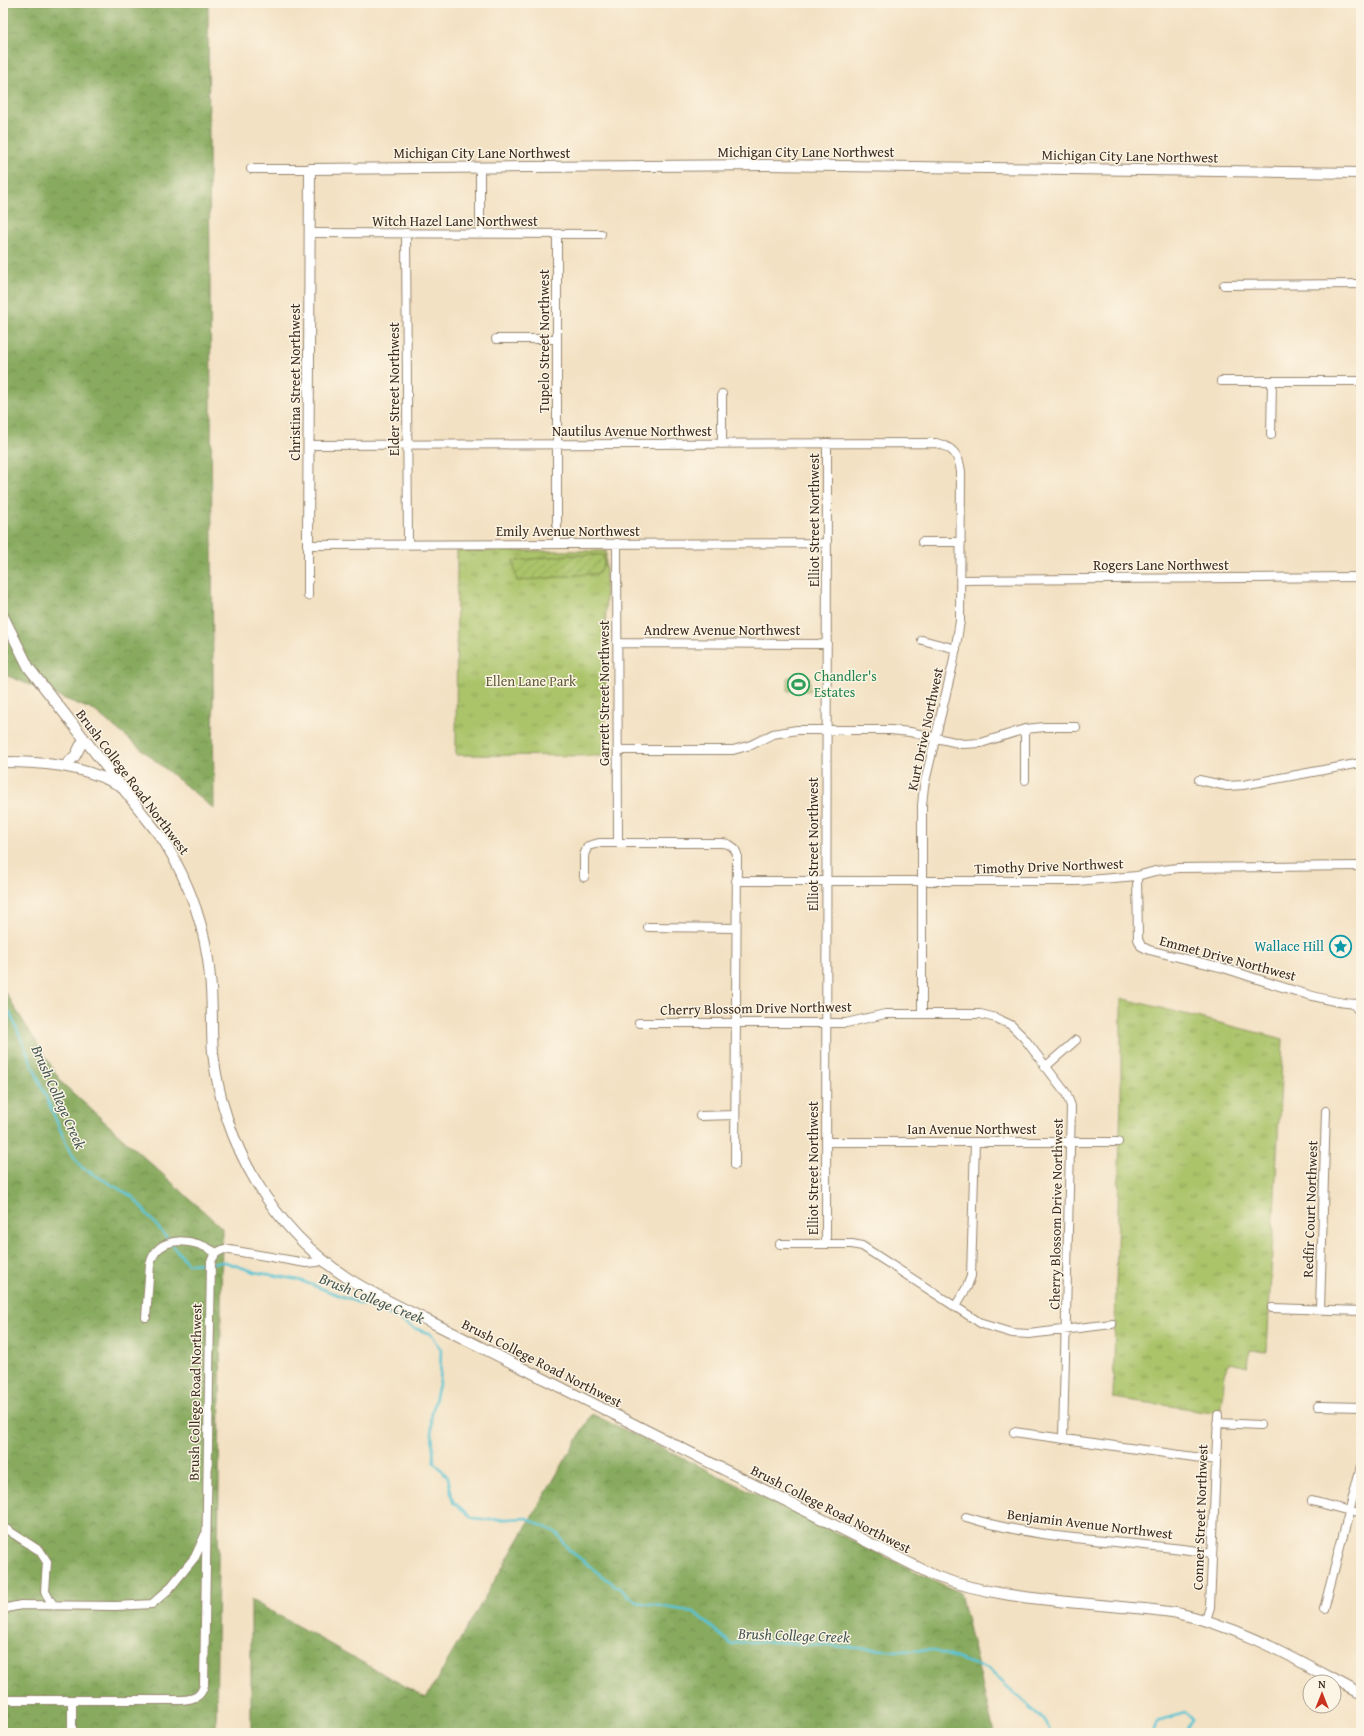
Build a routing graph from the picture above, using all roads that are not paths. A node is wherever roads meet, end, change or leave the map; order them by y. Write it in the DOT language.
graph roads {
  1 [pos="480,168"];
  2 [pos="251,169"];
  3 [pos="310,169"];
  4 [pos="1361,172"];
  5 [pos="310,233"];
  6 [pos="406,233"];
  7 [pos="480,234"];
  8 [pos="556,234"];
  9 [pos="601,234"];
  10 [pos="1361,284"];
  11 [pos="1224,285"];
  12 [pos="496,339"];
  13 [pos="557,339"];
  14 [pos="1221,381"];
  15 [pos="1272,381"];
  16 [pos="1361,381"];
  17 [pos="722,394"];
  18 [pos="1271,435"];
  19 [pos="557,444"];
  20 [pos="722,444"];
  21 [pos="827,444"];
  22 [pos="309,445"];
  23 [pos="407,445"];
  24 [pos="954,451"];
  25 [pos="827,542"];
  26 [pos="922,542"];
  27 [pos="961,542"];
  28 [pos="617,543"];
  29 [pos="408,544"];
  30 [pos="558,544"];
  31 [pos="308,545"];
  32 [pos="1361,577"];
  33 [pos="961,580"];
  34 [pos="308,596"];
  35 [pos="3,616"];
  36 [pos="922,640"];
  37 [pos="617,643"];
  38 [pos="827,644"];
  39 [pos="956,648"];
  40 [pos="1076,727"];
  41 [pos="1025,729"];
  42 [pos="826,730"];
  43 [pos="935,738"];
  44 [pos="84,739"];
  45 [pos="618,750"];
  46 [pos="3,762"];
  47 [pos="1361,763"];
  48 [pos="66,766"];
  49 [pos="1026,780"];
  50 [pos="1199,780"];
  51 [pos="120,786"];
  52 [pos="618,843"];
  53 [pos="1361,866"];
  54 [pos="1137,876"];
  55 [pos="584,877"];
  56 [pos="736,881"];
  57 [pos="826,881"];
  58 [pos="922,881"];
  59 [pos="648,927"];
  60 [pos="736,928"];
  61 [pos="1358,1004"];
  62 [pos="1361,1012"];
  63 [pos="922,1014"];
  64 [pos="639,1023"];
  65 [pos="736,1023"];
  66 [pos="826,1023"];
  67 [pos="1076,1040"];
  68 [pos="1045,1067"];
  69 [pos="1326,1110"];
  70 [pos="735,1115"];
  71 [pos="700,1116"];
  72 [pos="826,1142"];
  73 [pos="975,1142"];
  74 [pos="1071,1142"];
  75 [pos="1118,1142"];
  76 [pos="735,1165"];
  77 [pos="780,1244"];
  78 [pos="826,1244"];
  79 [pos="216,1253"];
  80 [pos="321,1258"];
  81 [pos="955,1307"];
  82 [pos="1272,1308"];
  83 [pos="1320,1309"];
  84 [pos="1361,1311"];
  85 [pos="146,1317"];
  86 [pos="1112,1324"];
  87 [pos="1066,1328"];
  88 [pos="1318,1406"];
  89 [pos="1361,1407"];
  90 [pos="1260,1425"];
  91 [pos="1014,1432"];
  92 [pos="1063,1439"];
  93 [pos="1216,1460"];
  94 [pos="1361,1466"];
  95 [pos="1312,1501"];
  96 [pos="1349,1511"];
  97 [pos="1361,1514"];
  98 [pos="966,1517"];
  99 [pos="3,1527"];
  100 [pos="207,1533"];
  101 [pos="1212,1553"];
  102 [pos="54,1606"];
  103 [pos="1324,1609"];
  104 [pos="3,1612"];
  105 [pos="1206,1620"];
  106 [pos="1361,1694"];
  107 [pos="3,1700"];
  108 [pos="72,1700"];
  109 [pos="72,1733"];
  1 -- 3 [label="street, Michigan City Lane Northwest"];
  1 -- 4 [label="street, Michigan City Lane Northwest"];
  1 -- 7 [label="street"];
  2 -- 3 [label="street, Michigan City Lane Northwest"];
  3 -- 5 [label="street, Christina Street Northwest"];
  5 -- 6 [label="street, Witch Hazel Lane Northwest"];
  5 -- 22 [label="street, Christina Street Northwest"];
  6 -- 7 [label="street, Witch Hazel Lane Northwest"];
  6 -- 23 [label="street, Elder Street Northwest"];
  7 -- 8 [label="street, Witch Hazel Lane Northwest"];
  8 -- 9 [label="street, Witch Hazel Lane Northwest"];
  8 -- 13 [label="street, Tupelo Street Northwest"];
  10 -- 11 [label="street"];
  12 -- 13 [label="street"];
  13 -- 19 [label="street, Tupelo Street Northwest"];
  14 -- 15 [label="street"];
  15 -- 16 [label="street"];
  15 -- 18 [label="street"];
  17 -- 20 [label="street"];
  19 -- 20 [label="street, Nautilus Avenue Northwest"];
  19 -- 23 [label="street, Nautilus Avenue Northwest"];
  19 -- 30 [label="street, Tupelo Street Northwest"];
  20 -- 21 [label="street, Nautilus Avenue Northwest"];
  21 -- 24 [label="street, Nautilus Avenue Northwest"];
  21 -- 25 [label="street, Elliot Street Northwest"];
  22 -- 23 [label="street, Nautilus Avenue Northwest"];
  22 -- 31 [label="street, Christina Street Northwest"];
  23 -- 29 [label="street, Elder Street Northwest"];
  24 -- 27 [label="street, Kurt Drive Northwest"];
  25 -- 28 [label="street, Emily Avenue Northwest"];
  25 -- 38 [label="street, Elliot Street Northwest"];
  26 -- 27 [label="street"];
  27 -- 33 [label="street, Kurt Drive Northwest"];
  28 -- 30 [label="street, Emily Avenue Northwest"];
  28 -- 37 [label="street, Garrett Street Northwest"];
  29 -- 30 [label="street, Emily Avenue Northwest"];
  29 -- 31 [label="street, Emily Avenue Northwest"];
  31 -- 34 [label="street, Christina Street Northwest"];
  32 -- 33 [label="street, Rogers Lane Northwest"];
  33 -- 39 [label="street, Kurt Drive Northwest"];
  35 -- 44 [label="street, Brush College Road Northwest"];
  36 -- 39 [label="street"];
  37 -- 38 [label="street, Andrew Avenue Northwest"];
  37 -- 45 [label="street, Garrett Street Northwest"];
  38 -- 42 [label="street, Elliot Street Northwest"];
  39 -- 43 [label="street, Kurt Drive Northwest"];
  40 -- 41 [label="street"];
  41 -- 43 [label="street"];
  41 -- 49 [label="street"];
  42 -- 43 [label="street"];
  42 -- 45 [label="street"];
  42 -- 57 [label="street, Elliot Street Northwest"];
  43 -- 58 [label="street, Kurt Drive Northwest"];
  44 -- 48 [label="street"];
  44 -- 51 [label="street, Brush College Road Northwest"];
  45 -- 52 [label="street, Garrett Street Northwest"];
  46 -- 48 [label="street"];
  47 -- 50 [label="street"];
  48 -- 51 [label="street"];
  51 -- 80 [label="street, Brush College Road Northwest"];
  52 -- 55 [label="street"];
  52 -- 56 [label="street"];
  53 -- 54 [label="street, Timothy Drive Northwest"];
  54 -- 58 [label="street, Timothy Drive Northwest"];
  54 -- 61 [label="street, Emmet Drive Northwest"];
  56 -- 57 [label="street, Timothy Drive Northwest"];
  56 -- 60 [label="street"];
  57 -- 58 [label="street, Timothy Drive Northwest"];
  57 -- 66 [label="street, Elliot Street Northwest"];
  58 -- 63 [label="street, Kurt Drive Northwest"];
  59 -- 60 [label="street"];
  60 -- 65 [label="street"];
  61 -- 62 [label="street, Emmet Drive Northwest"];
  63 -- 66 [label="street, Cherry Blossom Drive Northwest"];
  63 -- 68 [label="street, Cherry Blossom Drive Northwest"];
  64 -- 65 [label="street, Cherry Blossom Drive Northwest"];
  65 -- 66 [label="street, Cherry Blossom Drive Northwest"];
  65 -- 70 [label="street"];
  66 -- 72 [label="street, Elliot Street Northwest"];
  67 -- 68 [label="street"];
  68 -- 74 [label="street, Cherry Blossom Drive Northwest"];
  69 -- 83 [label="street, Redfir Court Northwest"];
  70 -- 71 [label="street"];
  70 -- 76 [label="street"];
  72 -- 73 [label="street, Ian Avenue Northwest"];
  72 -- 78 [label="street, Elliot Street Northwest"];
  73 -- 74 [label="street, Ian Avenue Northwest"];
  73 -- 81 [label="street"];
  74 -- 75 [label="street, Ian Avenue Northwest"];
  74 -- 87 [label="street, Cherry Blossom Drive Northwest"];
  77 -- 78 [label="street"];
  78 -- 81 [label="street"];
  79 -- 80 [label="street"];
  79 -- 85 [label="street"];
  79 -- 100 [label="street, Brush College Road Northwest"];
  80 -- 105 [label="street, Brush College Road Northwest"];
  81 -- 87 [label="street"];
  82 -- 83 [label="street"];
  83 -- 84 [label="street"];
  86 -- 87 [label="street"];
  87 -- 92 [label="street, Cherry Blossom Drive Northwest"];
  88 -- 89 [label="street"];
  90 -- 93 [label="street, Conner Street Northwest"];
  91 -- 92 [label="street"];
  92 -- 93 [label="street"];
  93 -- 101 [label="street, Conner Street Northwest"];
  94 -- 96 [label="street"];
  95 -- 96 [label="street"];
  96 -- 97 [label="street"];
  96 -- 103 [label="street"];
  98 -- 101 [label="street, Benjamin Avenue Northwest"];
  99 -- 102 [label="street"];
  100 -- 102 [label="street, Brush College Road Northwest"];
  100 -- 108 [label="street, Brush College Road Northwest"];
  101 -- 105 [label="street, Conner Street Northwest"];
  102 -- 104 [label="street, Brush College Road Northwest"];
  105 -- 106 [label="street, Brush College Road Northwest"];
  107 -- 108 [label="street, Brush College Road Northwest"];
  108 -- 109 [label="street"];
}
